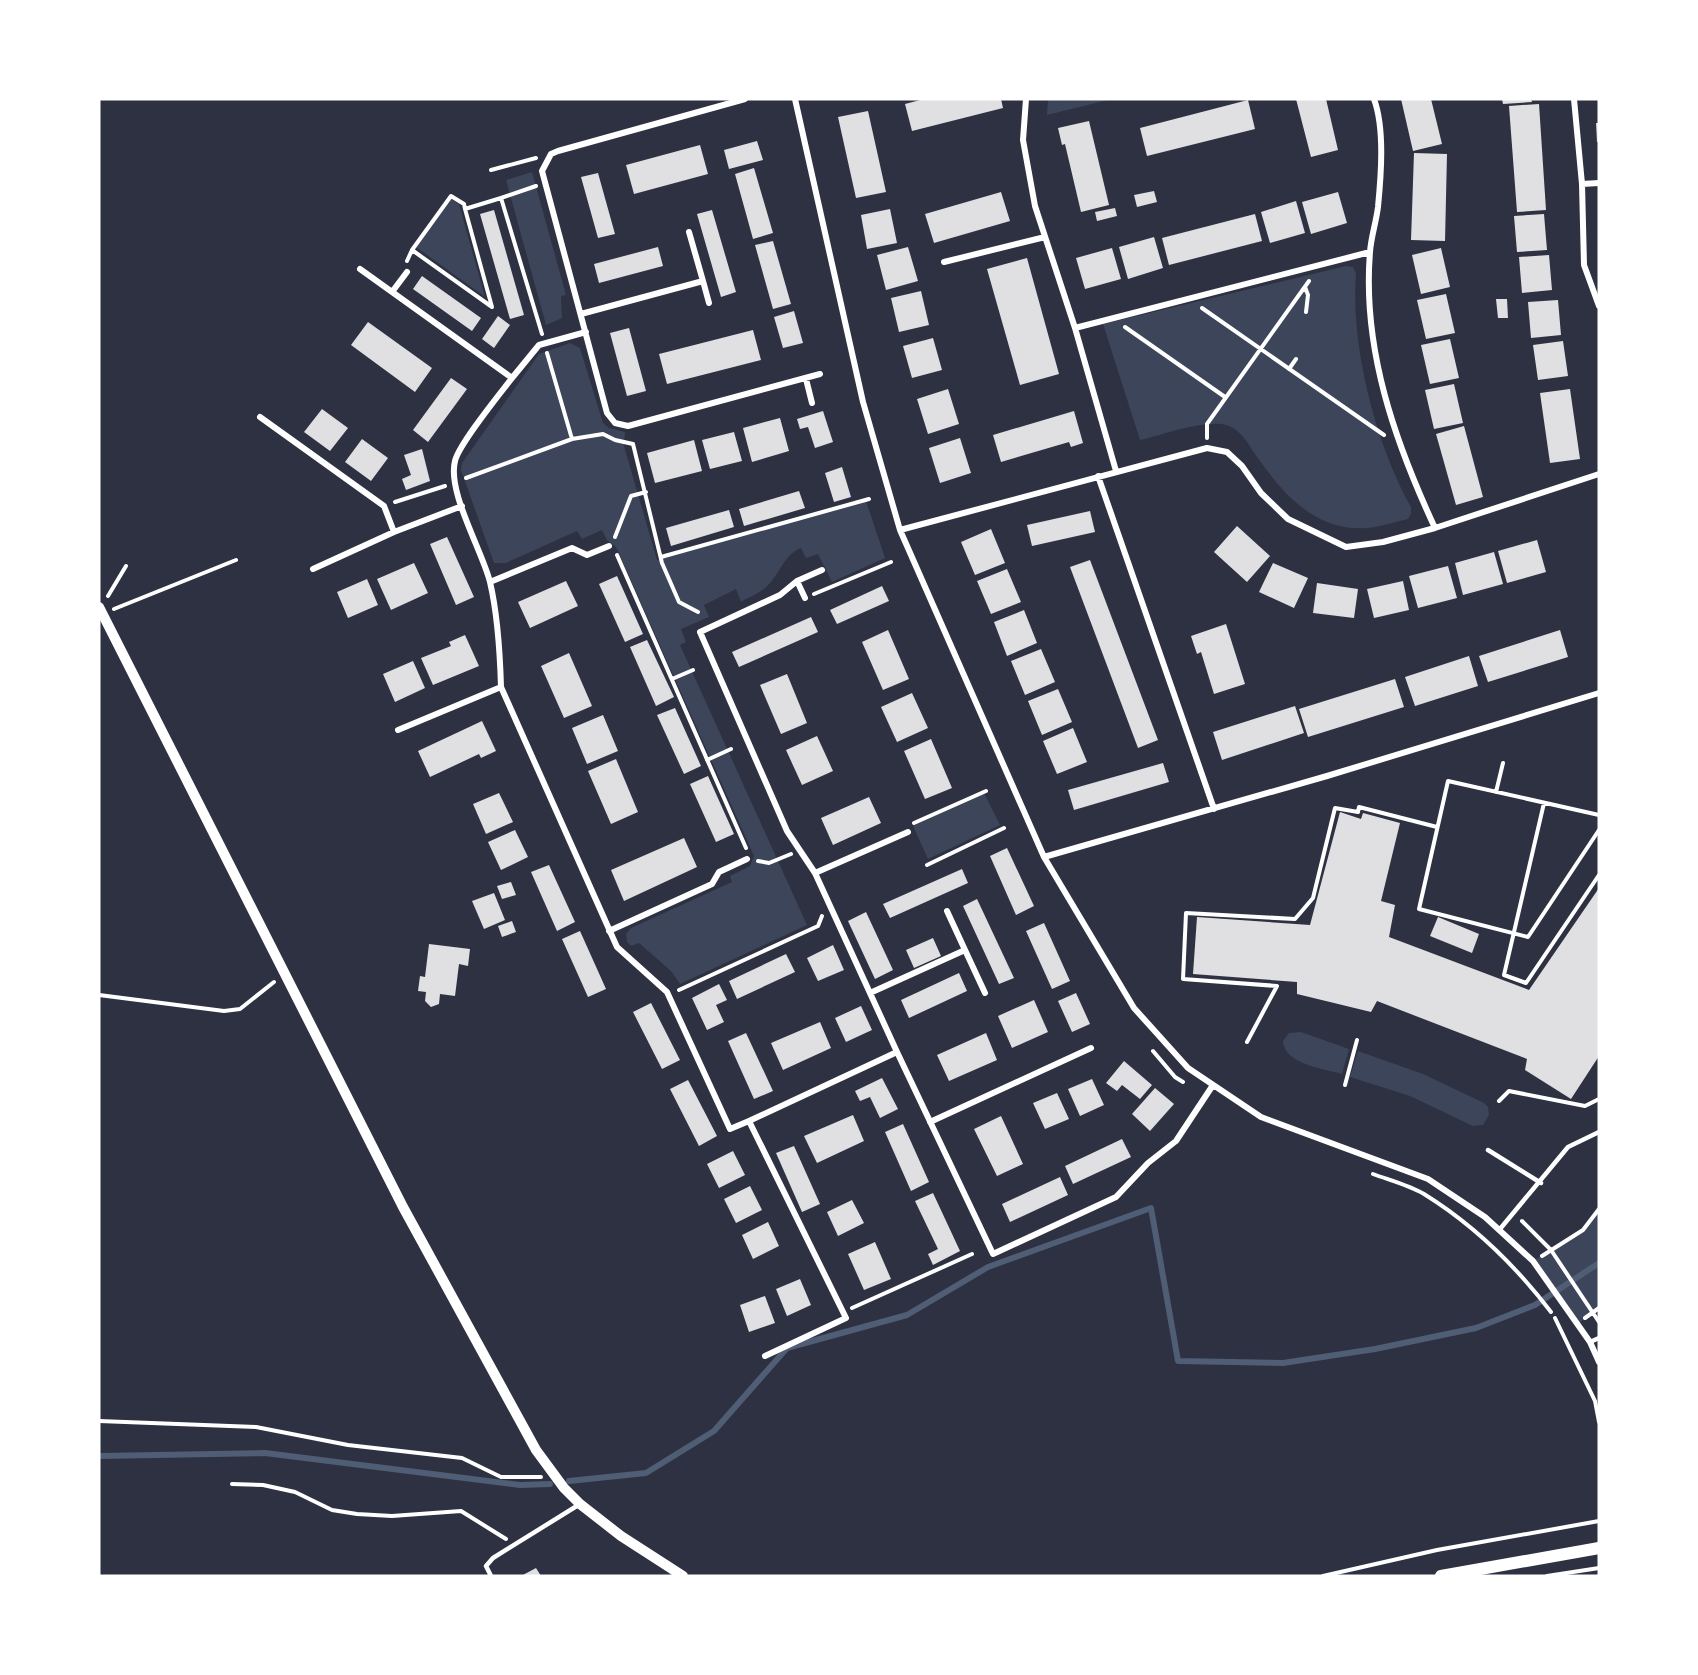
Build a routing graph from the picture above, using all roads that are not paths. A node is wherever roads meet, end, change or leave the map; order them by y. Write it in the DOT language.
graph roads {
  1 [pos="745,99"];
  2 [pos="795,99"];
  3 [pos="1026,99"];
  4 [pos="1374,99"];
  5 [pos="1574,99"];
  6 [pos="1599,183"];
  7 [pos="1582,184"];
  8 [pos="689,231"];
  9 [pos="1045,237"];
  10 [pos="1370,252"];
  11 [pos="944,262"];
  12 [pos="360,269"];
  13 [pos="407,272"];
  14 [pos="703,281"];
  15 [pos="392,292"];
  16 [pos="709,303"];
  17 [pos="1599,306"];
  18 [pos="581,314"];
  19 [pos="1075,328"];
  20 [pos="586,332"];
  21 [pos="820,374"];
  22 [pos="512,378"];
  23 [pos="806,378"];
  24 [pos="812,402"];
  25 [pos="260,417"];
  26 [pos="1116,471"];
  27 [pos="1599,474"];
  28 [pos="1098,476"];
  29 [pos="462,506"];
  30 [pos="1435,528"];
  31 [pos="900,530"];
  32 [pos="394,532"];
  33 [pos="609,546"];
  34 [pos="313,569"];
  35 [pos="822,570"];
  36 [pos="797,581"];
  37 [pos="490,582"];
  38 [pos="805,598"];
  39 [pos="100,610"];
  40 [pos="501,687"];
  41 [pos="1599,693"];
  42 [pos="398,730"];
  43 [pos="1214,809"];
  44 [pos="908,829"];
  45 [pos="749,856"];
  46 [pos="1044,857"];
  47 [pos="815,873"];
  48 [pos="947,911"];
  49 [pos="609,931"];
  50 [pos="965,950"];
  51 [pos="870,993"];
  52 [pos="985,993"];
  53 [pos="1091,1048"];
  54 [pos="897,1052"];
  55 [pos="1213,1085"];
  56 [pos="749,1121"];
  57 [pos="930,1122"];
  58 [pos="1599,1132"];
  59 [pos="1488,1150"];
  60 [pos="1541,1183"];
  61 [pos="1500,1229"];
  62 [pos="1599,1338"];
  63 [pos="1590,1342"];
  64 [pos="765,1356"];
  65 [pos="1599,1362"];
  66 [pos="580,1504"];
  67 [pos="1599,1548"];
  68 [pos="491,1576"];
  69 [pos="684,1576"];
  70 [pos="1441,1576"];
  1 -- 18 [label="street"];
  2 -- 31 [label="street"];
  3 -- 9 [label="street"];
  4 -- 10 [label="street"];
  5 -- 7 [label="street"];
  6 -- 7 [label="street"];
  7 -- 17 [label="street"];
  8 -- 14 [label="street"];
  9 -- 11 [label="street"];
  9 -- 19 [label="street"];
  10 -- 19 [label="street"];
  10 -- 30 [label="street"];
  12 -- 15 [label="street"];
  13 -- 15 [label="street"];
  14 -- 16 [label="street"];
  14 -- 18 [label="street"];
  15 -- 22 [label="street"];
  18 -- 20 [label="street"];
  19 -- 26 [label="street"];
  20 -- 22 [label="street"];
  20 -- 23 [label="street"];
  21 -- 23 [label="street"];
  22 -- 29 [label="street"];
  23 -- 24 [label="street"];
  25 -- 32 [label="street"];
  26 -- 28 [label="street"];
  26 -- 30 [label="street"];
  27 -- 30 [label="street"];
  28 -- 31 [label="street"];
  28 -- 43 [label="street"];
  29 -- 32 [label="street"];
  29 -- 37 [label="street"];
  31 -- 46 [label="street"];
  32 -- 34 [label="street"];
  33 -- 37 [label="street"];
  35 -- 36 [label="street"];
  36 -- 38 [label="street"];
  36 -- 47 [label="street"];
  37 -- 40 [label="street"];
  39 -- 66 [label="street"];
  40 -- 42 [label="street"];
  40 -- 49 [label="street"];
  41 -- 43 [label="street"];
  43 -- 46 [label="street"];
  44 -- 47 [label="street"];
  45 -- 49 [label="street"];
  46 -- 55 [label="street"];
  47 -- 51 [label="street"];
  48 -- 50 [label="street"];
  49 -- 56 [label="street"];
  50 -- 51 [label="street"];
  50 -- 52 [label="street"];
  51 -- 54 [label="street"];
  53 -- 57 [label="street"];
  54 -- 56 [label="street"];
  54 -- 57 [label="street"];
  55 -- 57 [label="street"];
  55 -- 61 [label="street"];
  56 -- 64 [label="street"];
  58 -- 60 [label="lane"];
  59 -- 60 [label="lane"];
  60 -- 61 [label="lane"];
  61 -- 63 [label="street"];
  62 -- 63 [label="lane"];
  63 -- 65 [label="street"];
  66 -- 68 [label="lane"];
  66 -- 69 [label="street"];
  67 -- 70 [label="main road"];
}
